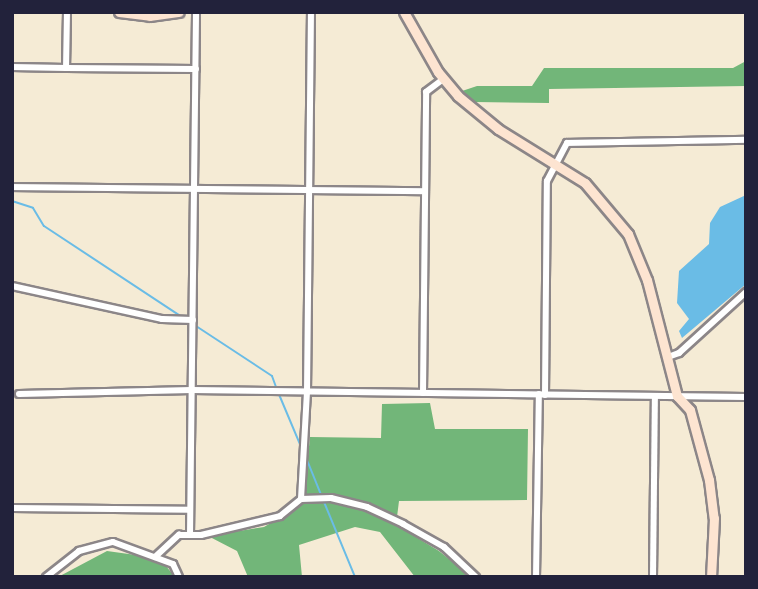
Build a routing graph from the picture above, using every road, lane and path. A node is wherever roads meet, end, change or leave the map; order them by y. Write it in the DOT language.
graph roads {
  1 [pos="67,12"];
  2 [pos="118,12"];
  3 [pos="179,12"];
  4 [pos="197,12"];
  5 [pos="311,12"];
  6 [pos="404,12"];
  7 [pos="12,67"];
  8 [pos="66,68"];
  9 [pos="196,69"];
  10 [pos="443,79"];
  11 [pos="746,140"];
  12 [pos="554,161"];
  13 [pos="12,187"];
  14 [pos="194,188"];
  15 [pos="310,189"];
  16 [pos="425,191"];
  17 [pos="12,286"];
  18 [pos="746,292"];
  19 [pos="192,320"];
  20 [pos="668,357"];
  21 [pos="192,390"];
  22 [pos="307,392"];
  23 [pos="423,393"];
  24 [pos="19,394"];
  25 [pos="542,394"];
  26 [pos="655,396"];
  27 [pos="677,396"];
  28 [pos="746,397"];
  29 [pos="301,499"];
  30 [pos="12,508"];
  31 [pos="190,510"];
  32 [pos="190,535"];
  33 [pos="155,557"];
  34 [pos="47,577"];
  35 [pos="179,577"];
  36 [pos="475,577"];
  37 [pos="536,577"];
  38 [pos="653,577"];
  39 [pos="711,577"];
  1 -- 8 [label="street"];
  2 -- 3 [label="street"];
  4 -- 9 [label="street"];
  5 -- 15 [label="street"];
  6 -- 10 [label="street"];
  7 -- 8 [label="street"];
  8 -- 9 [label="street"];
  9 -- 14 [label="street"];
  10 -- 12 [label="street"];
  10 -- 16 [label="street"];
  11 -- 12 [label="street"];
  12 -- 20 [label="street"];
  12 -- 25 [label="street"];
  13 -- 14 [label="street"];
  14 -- 15 [label="street"];
  14 -- 19 [label="street"];
  15 -- 16 [label="street"];
  15 -- 22 [label="street"];
  16 -- 23 [label="street"];
  17 -- 19 [label="street"];
  18 -- 20 [label="street"];
  19 -- 21 [label="street"];
  20 -- 27 [label="street"];
  21 -- 22 [label="street"];
  21 -- 24 [label="street"];
  21 -- 31 [label="street"];
  22 -- 23 [label="street"];
  22 -- 29 [label="street"];
  23 -- 25 [label="street"];
  25 -- 26 [label="street"];
  25 -- 37 [label="street"];
  26 -- 27 [label="street"];
  26 -- 38 [label="street"];
  27 -- 28 [label="street"];
  27 -- 39 [label="street"];
  29 -- 32 [label="street"];
  29 -- 36 [label="street"];
  30 -- 31 [label="street"];
  31 -- 32 [label="street"];
  32 -- 33 [label="street"];
  33 -- 34 [label="street"];
  33 -- 35 [label="street"];
}
